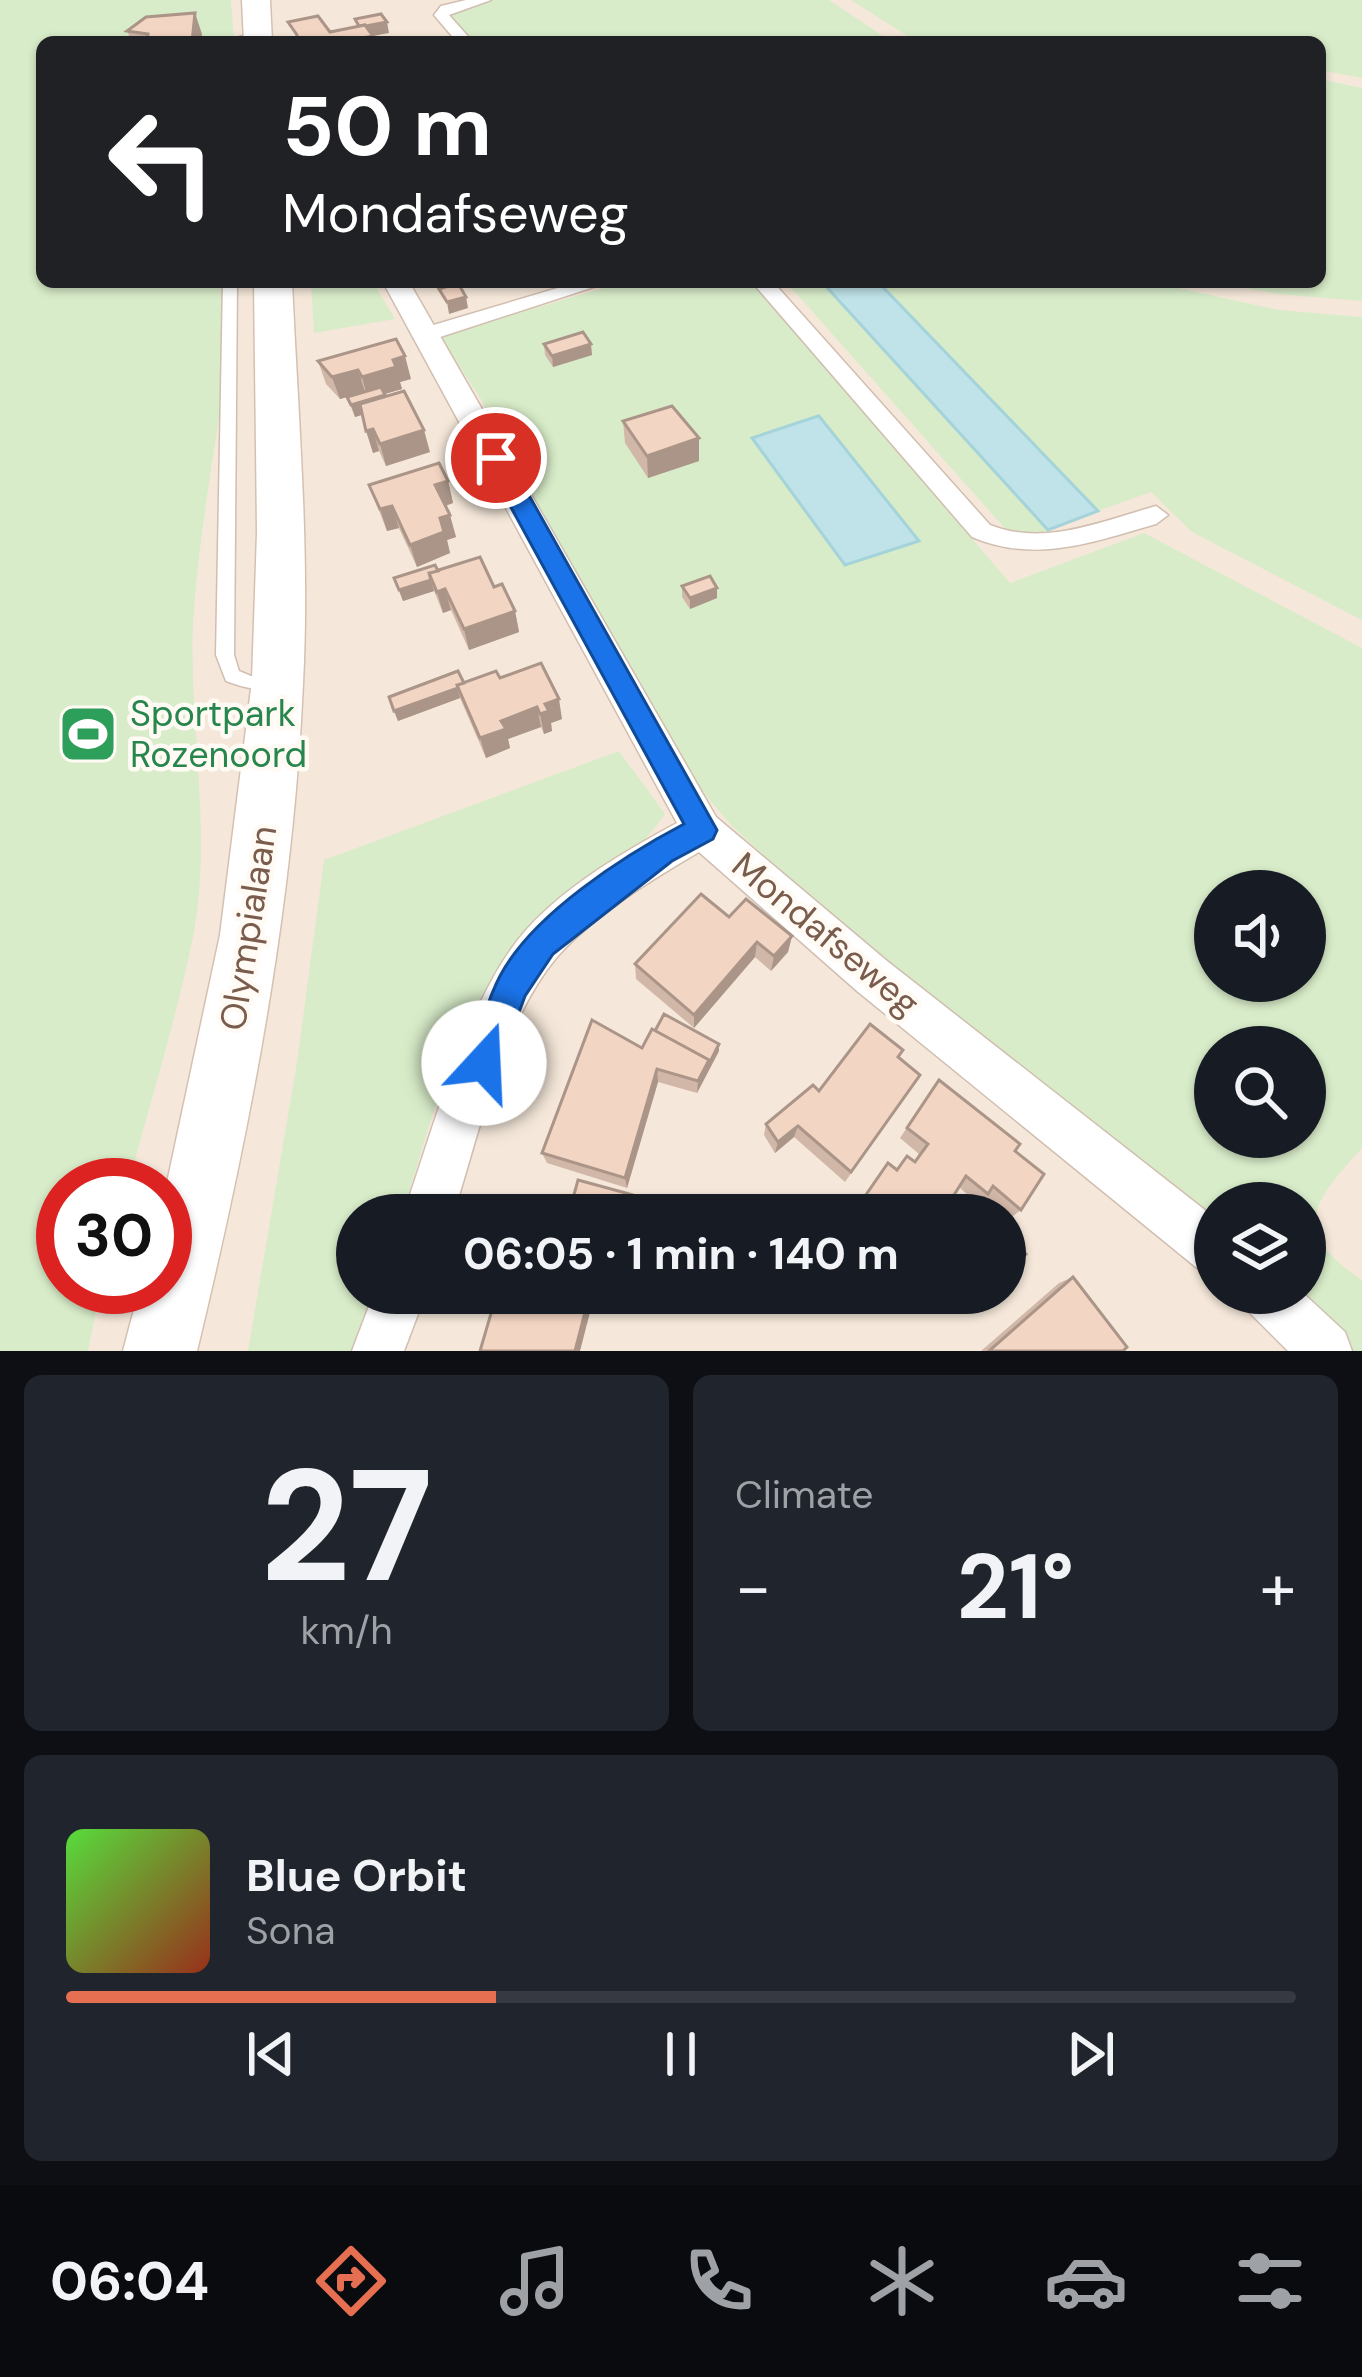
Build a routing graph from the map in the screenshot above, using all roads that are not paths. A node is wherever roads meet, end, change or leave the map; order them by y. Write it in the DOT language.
graph roads {
  1 [pos="256,0"];
  2 [pos="484,0"];
  3 [pos="250,36"];
  4 [pos="460,36"];
  5 [pos="230,288"];
  6 [pos="273,288"];
  7 [pos="399,288"];
  8 [pos="555,288"];
  9 [pos="767,288"];
  10 [pos="427,334"];
  11 [pos="1156,515"];
  12 [pos="278,680"];
  13 [pos="702,830"];
  14 [pos="436,1194"];
  15 [pos="1194,1233"];
  16 [pos="392,1314"];
  17 [pos="1288,1314"];
  18 [pos="160,1351"];
  19 [pos="378,1351"];
  20 [pos="1326,1351"];
  1 -- 3 [label="main road"];
  2 -- 4 [label="street"];
  5 -- 12 [label="lane"];
  6 -- 12 [label="main road, Olympialaan"];
  7 -- 10 [label="street, Mondafseweg"];
  8 -- 10 [label="street"];
  9 -- 11 [label="street"];
  10 -- 13 [label="street, Mondafseweg"];
  12 -- 18 [label="main road, Olympialaan"];
  13 -- 14 [label="street"];
  13 -- 15 [label="street, Mondafseweg"];
  16 -- 19 [label="street"];
  17 -- 20 [label="street"];
}
